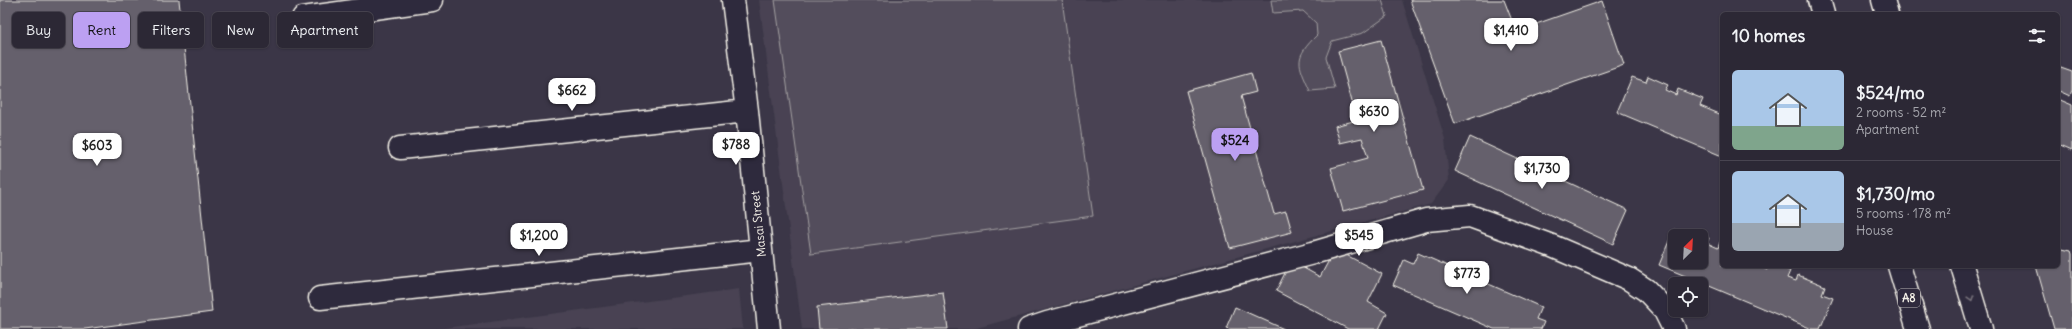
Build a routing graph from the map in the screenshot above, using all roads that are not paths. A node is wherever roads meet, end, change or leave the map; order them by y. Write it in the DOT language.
graph roads {
  1 [pos="432,0"];
  2 [pos="733,0"];
  3 [pos="1819,0"];
  4 [pos="1883,0"];
  5 [pos="346,12"];
  6 [pos="1822,12"];
  7 [pos="1886,12"];
  8 [pos="747,111"];
  9 [pos="400,148"];
  10 [pos="761,250"];
  11 [pos="1900,268"];
  12 [pos="1963,268"];
  13 [pos="320,298"];
  14 [pos="769,329"];
  15 [pos="1029,329"];
  16 [pos="1674,329"];
  17 [pos="1918,329"];
  18 [pos="1981,329"];
  1 -- 5 [label="main road"];
  2 -- 8 [label="main road, Masai Street"];
  3 -- 6 [label="main road"];
  4 -- 7 [label="main road"];
  8 -- 9 [label="main road"];
  8 -- 10 [label="main road, Masai Street"];
  10 -- 13 [label="main road"];
  10 -- 14 [label="main road, Masai Street"];
  11 -- 17 [label="main road, A8"];
  12 -- 18 [label="main road, one-way"];
  15 -- 16 [label="main road"];
}
